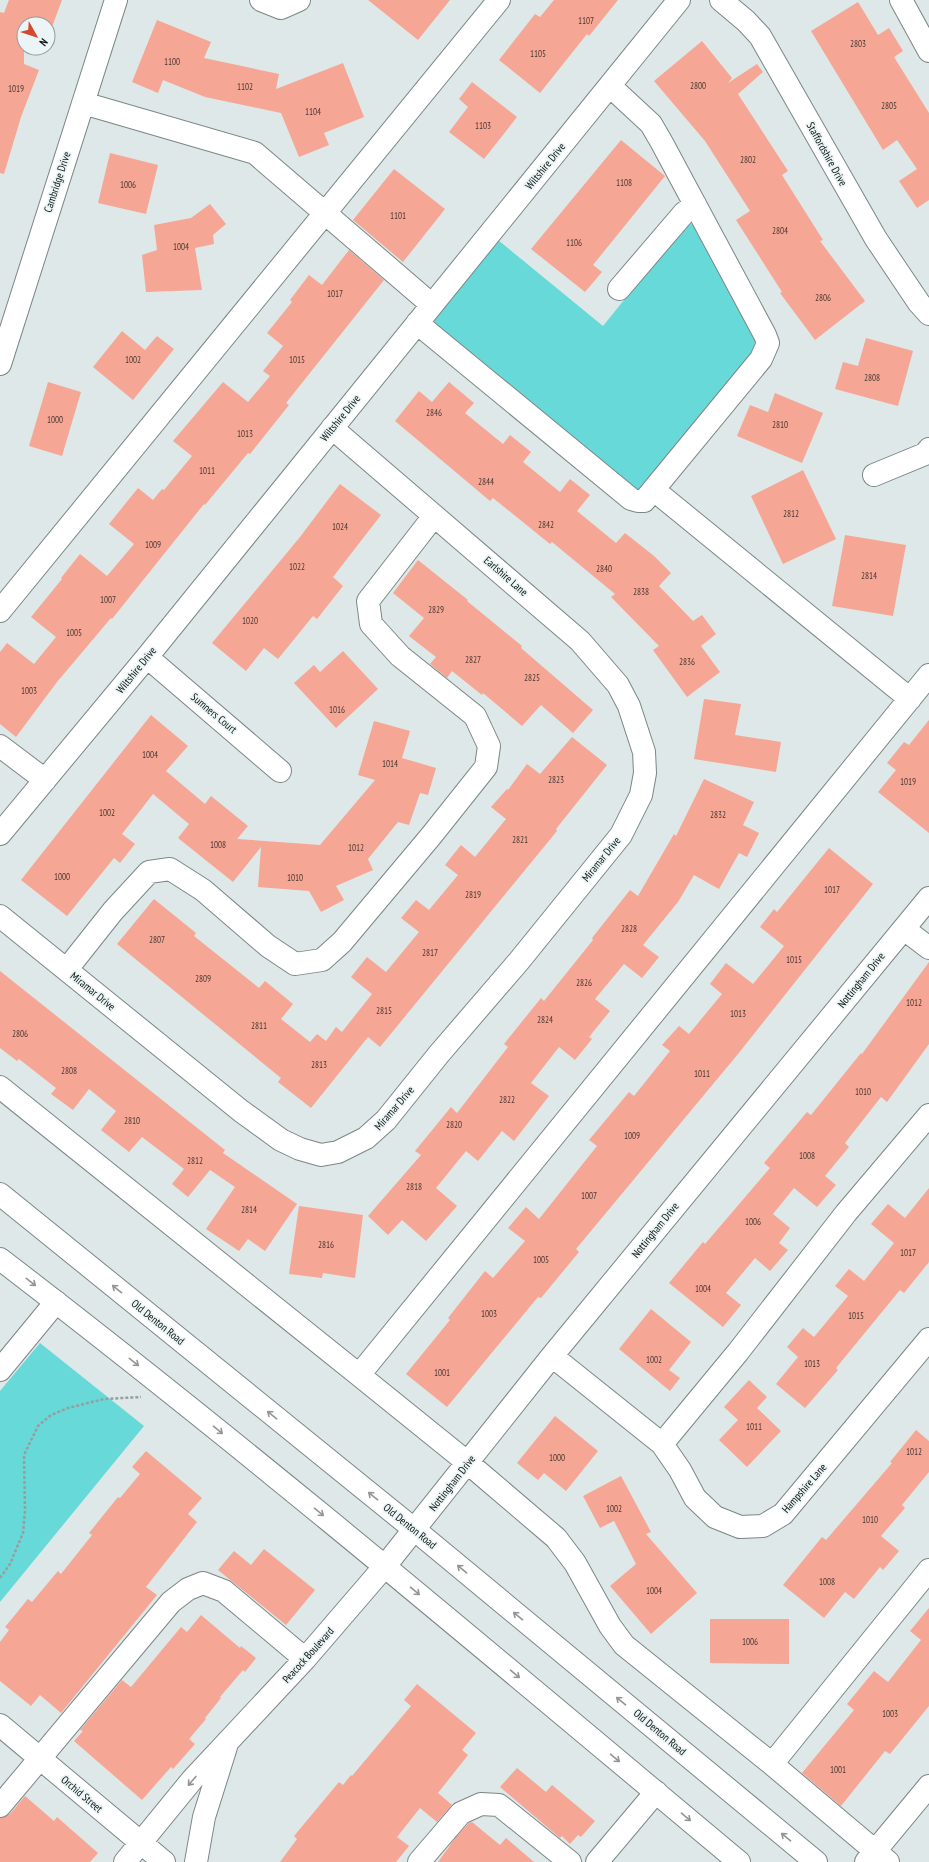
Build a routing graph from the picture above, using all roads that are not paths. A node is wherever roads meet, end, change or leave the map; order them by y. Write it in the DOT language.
graph roads {
  1 [pos="116,0"];
  2 [pos="261,0"];
  3 [pos="299,0"];
  4 [pos="499,0"];
  5 [pos="679,0"];
  6 [pos="720,0"];
  7 [pos="900,0"];
  8 [pos="929,51"];
  9 [pos="610,86"];
  10 [pos="83,103"];
  11 [pos="695,204"];
  12 [pos="326,212"];
  13 [pos="619,289"];
  14 [pos="432,305"];
  15 [pos="929,314"];
  16 [pos="418,323"];
  17 [pos="0,364"];
  18 [pos="332,428"];
  19 [pos="929,449"];
  20 [pos="874,475"];
  21 [pos="654,490"];
  22 [pos="434,516"];
  23 [pos="0,611"];
  24 [pos="147,657"];
  25 [pos="929,675"];
  26 [pos="910,699"];
  27 [pos="0,746"];
  28 [pos="644,752"];
  29 [pos="280,771"];
  30 [pos="45,780"];
  31 [pos="0,834"];
  32 [pos="929,898"];
  33 [pos="0,916"];
  34 [pos="904,929"];
  35 [pos="929,948"];
  36 [pos="67,969"];
  37 [pos="0,1087"];
  38 [pos="929,1115"];
  39 [pos="0,1194"];
  40 [pos="0,1259"];
  41 [pos="56,1302"];
  42 [pos="929,1339"];
  43 [pos="552,1356"];
  44 [pos="0,1370"];
  45 [pos="359,1375"];
  46 [pos="662,1444"];
  47 [pos="468,1463"];
  48 [pos="415,1530"];
  49 [pos="385,1566"];
  50 [pos="929,1570"];
  51 [pos="305,1659"];
  52 [pos="0,1725"];
  53 [pos="228,1742"];
  54 [pos="40,1759"];
  55 [pos="772,1764"];
  56 [pos="929,1786"];
  57 [pos="656,1792"];
  58 [pos="0,1806"];
  59 [pos="141,1843"];
  60 [pos="876,1859"];
  61 [pos="125,1862"];
  62 [pos="164,1862"];
  63 [pos="196,1862"];
  64 [pos="419,1862"];
  65 [pos="570,1862"];
  66 [pos="597,1862"];
  67 [pos="739,1862"];
  68 [pos="816,1862"];
  1 -- 10 [label="street, Cambridge Drive"];
  2 -- 3 [label="street"];
  4 -- 12 [label="street"];
  5 -- 9 [label="street, Wiltshire Drive"];
  6 -- 15 [label="street, Staffordshire Drive"];
  7 -- 8 [label="street"];
  9 -- 11 [label="street"];
  9 -- 14 [label="street, Wiltshire Drive"];
  10 -- 12 [label="street"];
  10 -- 17 [label="street, Cambridge Drive"];
  11 -- 13 [label="street"];
  11 -- 21 [label="street"];
  12 -- 14 [label="street"];
  12 -- 23 [label="street"];
  14 -- 16 [label="street, Wiltshire Drive"];
  16 -- 18 [label="street, Wiltshire Drive"];
  16 -- 21 [label="street"];
  18 -- 22 [label="street, Earlshire Lane"];
  18 -- 24 [label="street, Wiltshire Drive"];
  19 -- 20 [label="street"];
  21 -- 26 [label="street"];
  22 -- 28 [label="street, Earlshire Lane"];
  22 -- 36 [label="street"];
  24 -- 29 [label="street, Sumners Court"];
  24 -- 30 [label="street, Wiltshire Drive"];
  25 -- 26 [label="street"];
  26 -- 45 [label="street"];
  27 -- 30 [label="street"];
  28 -- 36 [label="street, Miramar Drive"];
  30 -- 31 [label="street, Wiltshire Drive"];
  32 -- 34 [label="street, Nottingham Drive"];
  33 -- 36 [label="street, Miramar Drive"];
  34 -- 35 [label="street"];
  34 -- 43 [label="street, Nottingham Drive"];
  37 -- 45 [label="street"];
  38 -- 46 [label="street"];
  48 -- 39 [label="street, Old Denton Road, one-way"];
  40 -- 41 [label="street, one-way"];
  41 -- 44 [label="street"];
  41 -- 49 [label="street, one-way"];
  42 -- 46 [label="street, Hampshire Lane"];
  43 -- 46 [label="street, Hampshire Lane"];
  43 -- 47 [label="street, Nottingham Drive"];
  45 -- 47 [label="street"];
  47 -- 48 [label="street, Nottingham Drive"];
  47 -- 55 [label="street"];
  48 -- 49 [label="street, Nottingham Drive"];
  68 -- 48 [label="street, Old Denton Road, one-way"];
  49 -- 51 [label="street, Peacock Boulevard"];
  49 -- 57 [label="street, one-way"];
  50 -- 55 [label="street"];
  51 -- 53 [label="street, Peacock Boulevard"];
  51 -- 54 [label="street"];
  52 -- 54 [label="street, Orchid Street"];
  53 -- 59 [label="street, Peacock Boulevard, one-way"];
  53 -- 63 [label="street, Peacock Boulevard"];
  54 -- 58 [label="street"];
  54 -- 59 [label="street, Orchid Street"];
  55 -- 60 [label="street"];
  56 -- 60 [label="street"];
  57 -- 66 [label="street"];
  57 -- 67 [label="street, one-way"];
  59 -- 61 [label="street, Peacock Boulevard"];
  59 -- 62 [label="street, Orchid Street"];
  64 -- 65 [label="street"];
}
